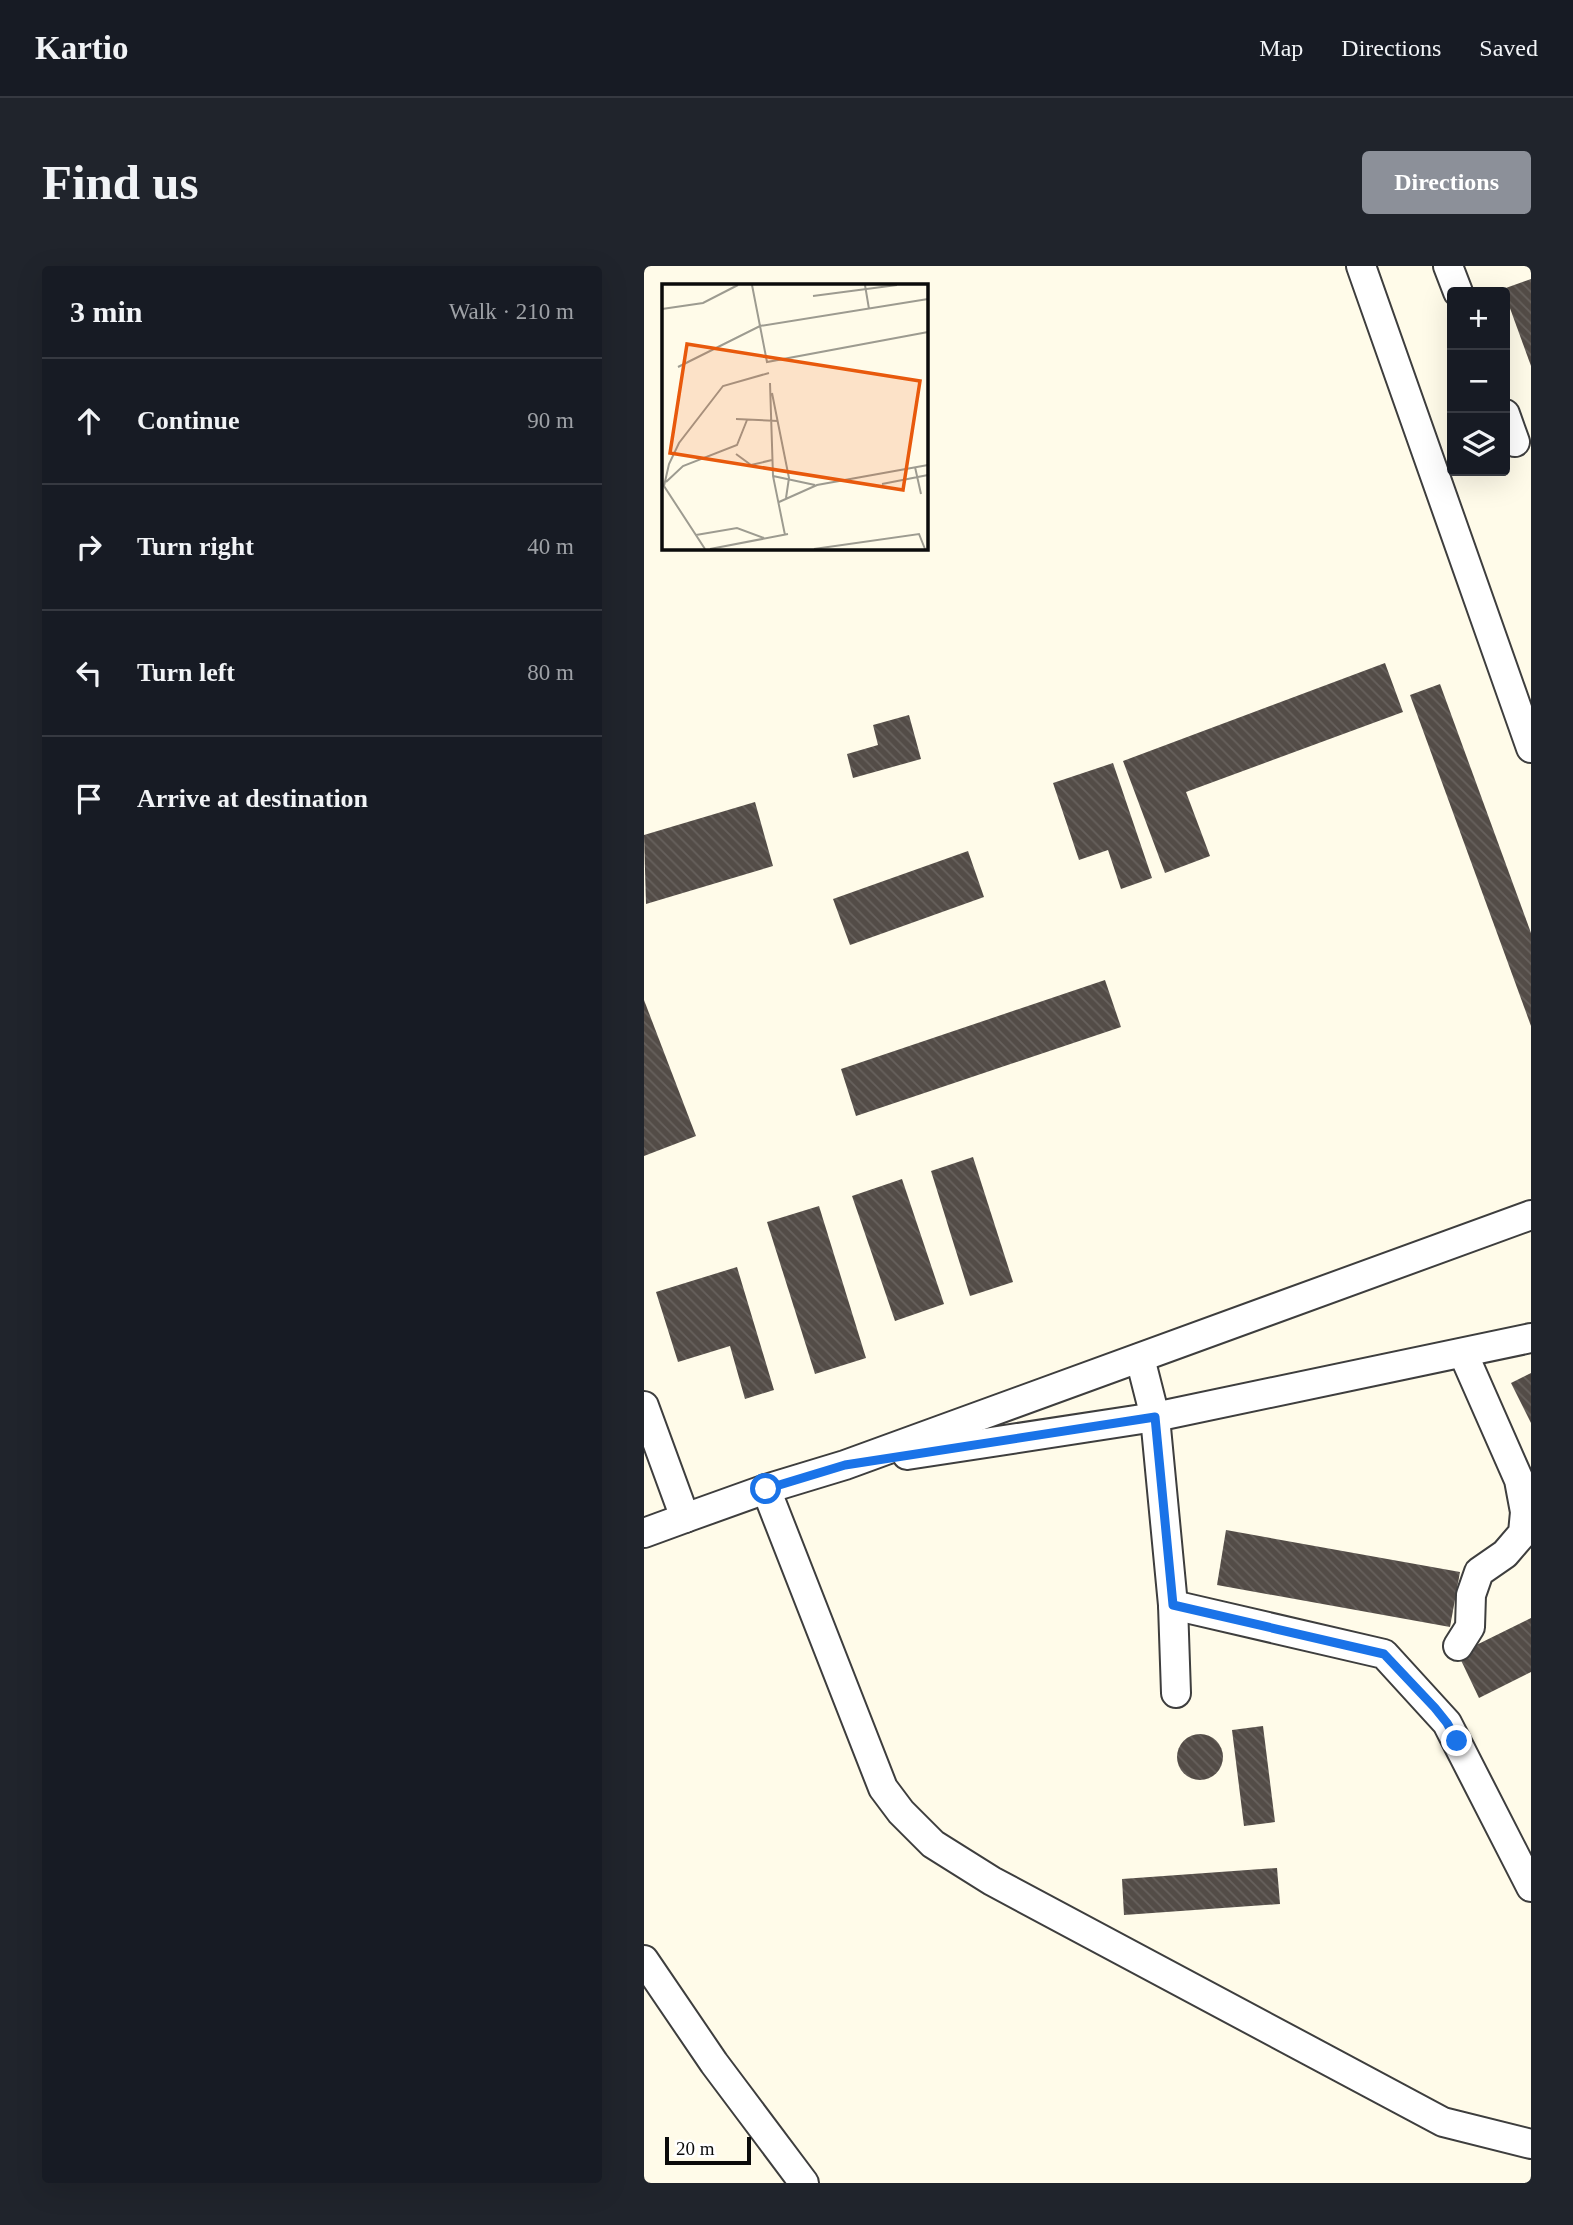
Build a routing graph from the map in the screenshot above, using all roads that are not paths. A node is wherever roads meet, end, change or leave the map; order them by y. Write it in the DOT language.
graph roads {
  1 [pos="1361,266"];
  2 [pos="1448,266"];
  3 [pos="1456,287"];
  4 [pos="1510,428"];
  5 [pos="1515,442"];
  6 [pos="1531,748"];
  7 [pos="1531,1215"];
  8 [pos="1531,1338"];
  9 [pos="1463,1353"];
  10 [pos="1140,1357"];
  11 [pos="644,1406"];
  12 [pos="1155,1417"];
  13 [pos="845,1465"];
  14 [pos="766,1489"];
  15 [pos="685,1518"];
  16 [pos="644,1533"];
  17 [pos="1173,1605"];
  18 [pos="1458,1646"];
  19 [pos="1176,1693"];
  20 [pos="1531,1887"];
  21 [pos="644,1960"];
  22 [pos="1531,2144"];
  23 [pos="804,2183"];
  1 -- 6 [label="street"];
  2 -- 3 [label="street"];
  4 -- 5 [label="street"];
  7 -- 10 [label="street"];
  8 -- 9 [label="street"];
  9 -- 12 [label="street"];
  9 -- 18 [label="street"];
  10 -- 12 [label="street"];
  10 -- 13 [label="street"];
  11 -- 15 [label="street"];
  12 -- 13 [label="street"];
  12 -- 17 [label="street"];
  13 -- 14 [label="street"];
  14 -- 15 [label="street"];
  14 -- 22 [label="street"];
  15 -- 16 [label="street"];
  17 -- 19 [label="street"];
  17 -- 20 [label="street"];
  21 -- 23 [label="street"];
}
